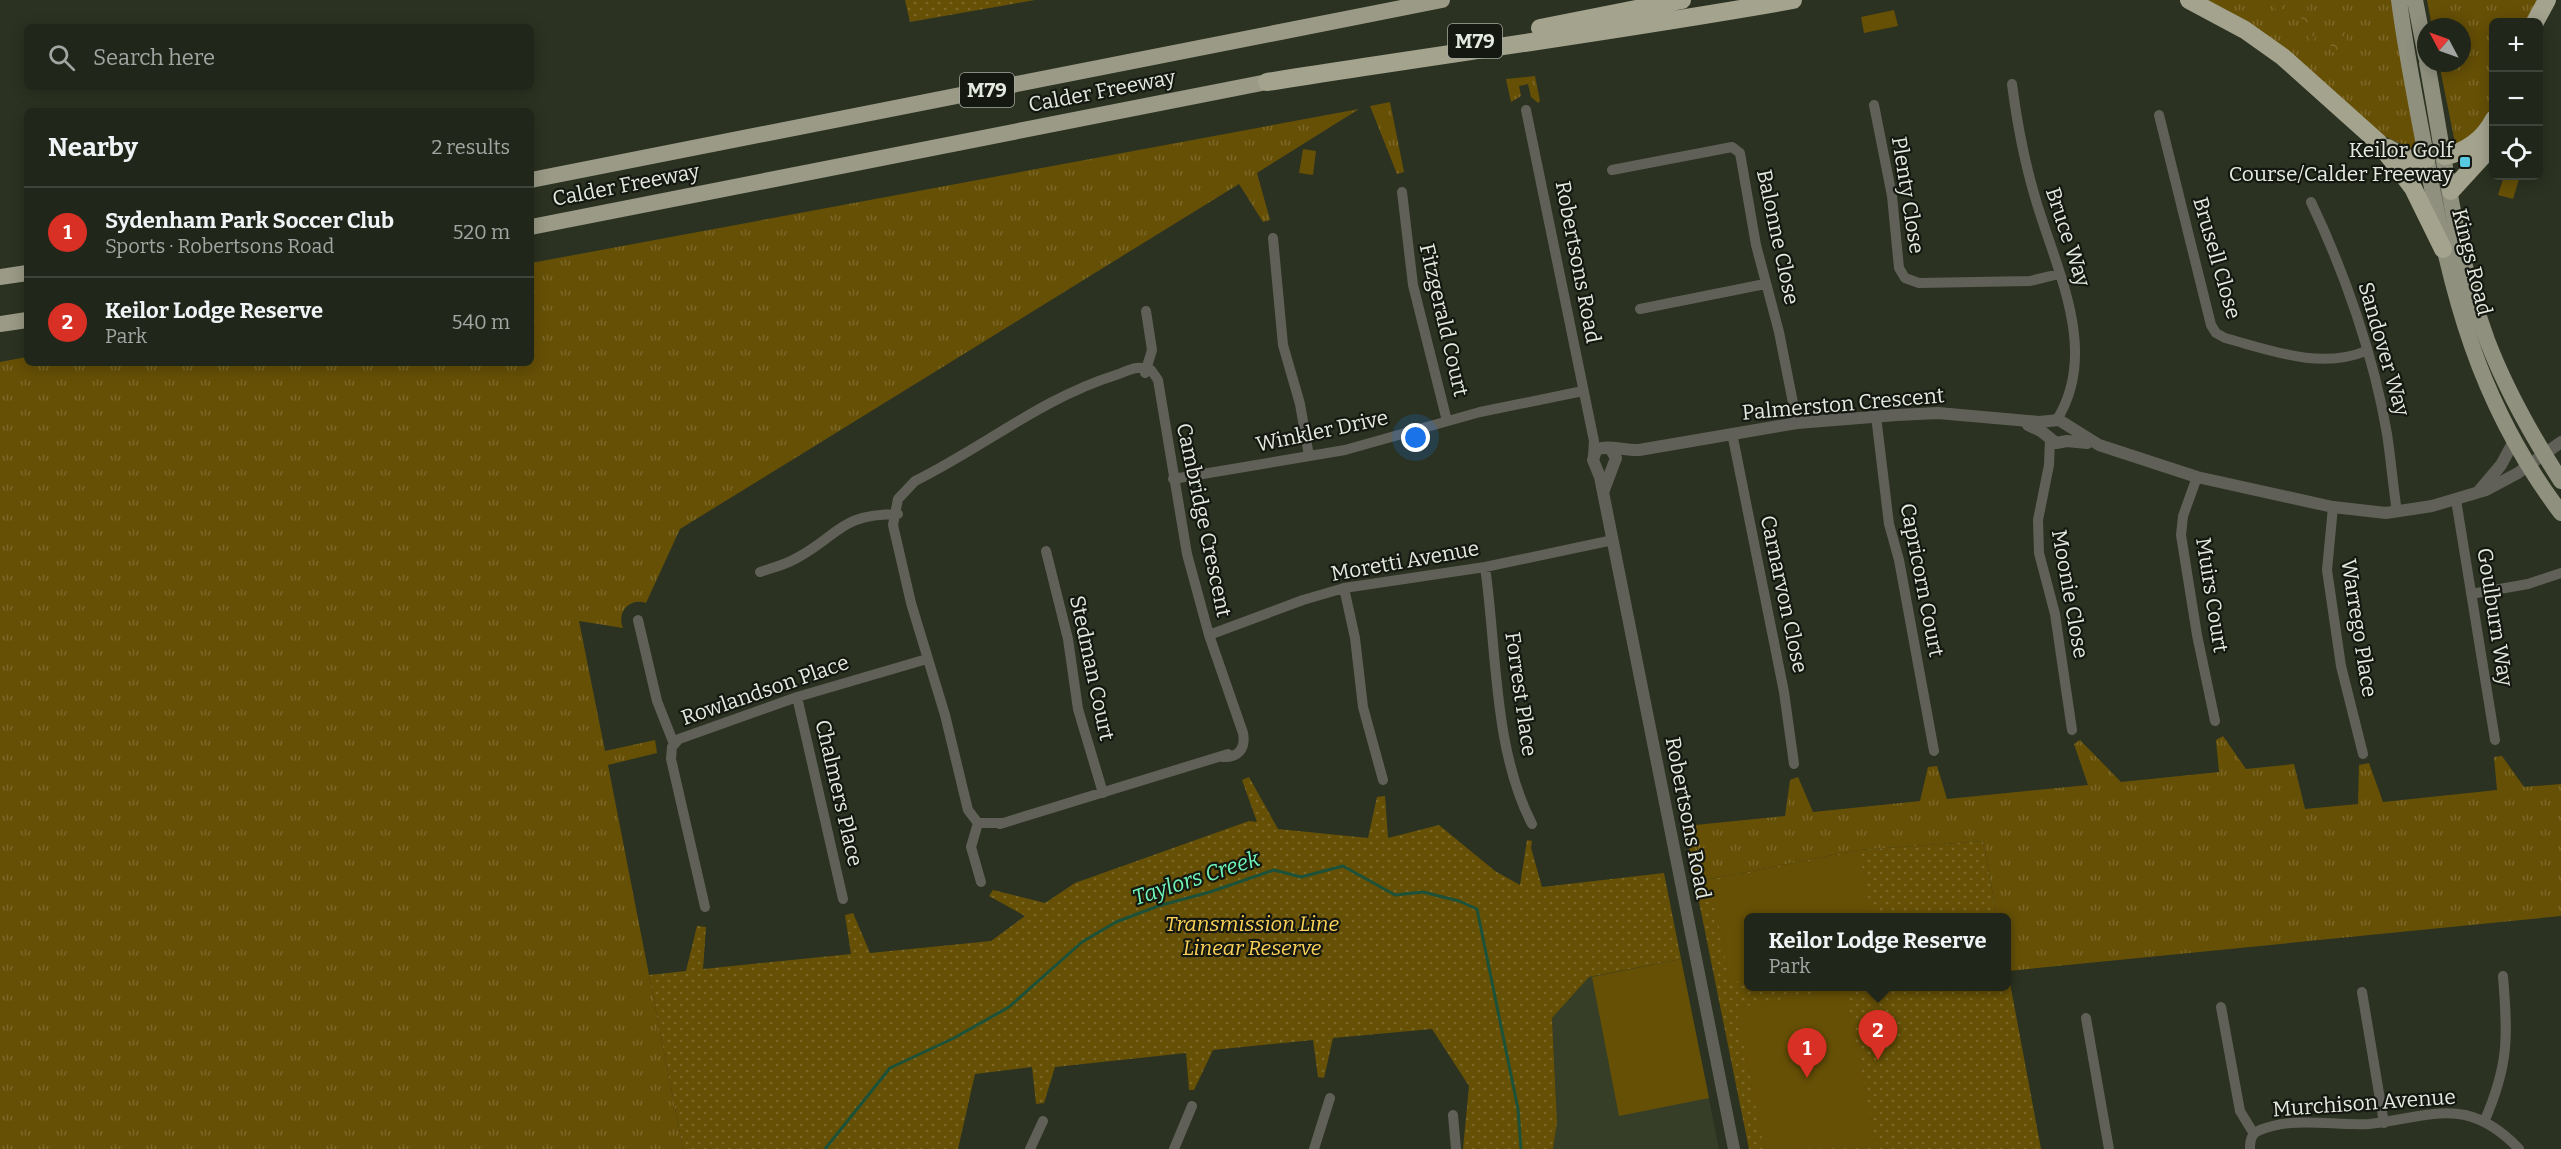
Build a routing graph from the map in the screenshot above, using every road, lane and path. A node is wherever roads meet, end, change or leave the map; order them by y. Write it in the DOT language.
graph roads {
  1 [pos="1442,0"];
  2 [pos="1682,0"];
  3 [pos="1793,0"];
  4 [pos="2189,0"];
  5 [pos="2399,0"];
  6 [pos="2415,0"];
  7 [pos="2547,0"];
  8 [pos="2418,18"];
  9 [pos="2537,18"];
  10 [pos="2429,72"];
  11 [pos="1267,82"];
  12 [pos="2012,84"];
  13 [pos="1874,105"];
  14 [pos="1526,110"];
  15 [pos="2159,115"];
  16 [pos="2489,126"];
  17 [pos="2378,142"];
  18 [pos="2489,149"];
  19 [pos="2445,156"];
  20 [pos="2426,160"];
  21 [pos="1612,170"];
  22 [pos="534,179"];
  23 [pos="2451,191"];
  24 [pos="1402,192"];
  25 [pos="2311,202"];
  26 [pos="534,226"];
  27 [pos="1273,238"];
  28 [pos="2443,249"];
  29 [pos="24,273"];
  30 [pos="2059,274"];
  31 [pos="0,277"];
  32 [pos="1765,284"];
  33 [pos="1640,309"];
  34 [pos="1146,311"];
  35 [pos="24,320"];
  36 [pos="0,324"];
  37 [pos="2366,351"];
  38 [pos="1146,371"];
  39 [pos="1583,391"];
  40 [pos="2067,402"];
  41 [pos="1876,416"];
  42 [pos="2015,420"];
  43 [pos="1447,421"];
  44 [pos="1589,422"];
  45 [pos="2054,422"];
  46 [pos="1797,423"];
  47 [pos="2070,427"];
  48 [pos="1732,433"];
  49 [pos="2049,438"];
  50 [pos="2514,441"];
  51 [pos="2065,442"];
  52 [pos="2561,442"];
  53 [pos="2099,445"];
  54 [pos="1609,448"];
  55 [pos="1639,450"];
  56 [pos="2544,454"];
  57 [pos="1309,456"];
  58 [pos="1594,462"];
  59 [pos="1613,464"];
  60 [pos="2049,465"];
  61 [pos="2528,466"];
  62 [pos="2197,477"];
  63 [pos="1173,479"];
  64 [pos="2561,481"];
  65 [pos="2476,494"];
  66 [pos="1604,495"];
  67 [pos="2456,500"];
  68 [pos="2333,507"];
  69 [pos="2397,512"];
  70 [pos="2561,513"];
  71 [pos="896,514"];
  72 [pos="1613,540"];
  73 [pos="1046,551"];
  74 [pos="1485,567"];
  75 [pos="760,572"];
  76 [pos="2561,573"];
  77 [pos="1344,588"];
  78 [pos="2471,594"];
  79 [pos="638,620"];
  80 [pos="1209,635"];
  81 [pos="927,659"];
  82 [pos="797,697"];
  83 [pos="2215,721"];
  84 [pos="2072,730"];
  85 [pos="2495,740"];
  86 [pos="674,744"];
  87 [pos="1934,751"];
  88 [pos="2363,754"];
  89 [pos="1794,764"];
  90 [pos="1383,780"];
  91 [pos="1103,793"];
  92 [pos="1532,824"];
  93 [pos="977,826"];
  94 [pos="981,882"];
  95 [pos="843,899"];
  96 [pos="705,907"];
  97 [pos="2503,976"];
  98 [pos="2362,992"];
  99 [pos="2221,1007"];
  100 [pos="2086,1018"];
  101 [pos="1330,1098"];
  102 [pos="1192,1106"];
  103 [pos="1453,1115"];
  104 [pos="1043,1121"];
  105 [pos="2384,1122"];
  106 [pos="2484,1122"];
  107 [pos="2254,1134"];
  108 [pos="1030,1149"];
  109 [pos="1174,1149"];
  110 [pos="1314,1149"];
  111 [pos="1456,1149"];
  112 [pos="1734,1149"];
  113 [pos="2109,1149"];
  114 [pos="2250,1149"];
  115 [pos="2519,1149"];
  1 -- 22 [label="highway, Calder Freeway / M79"];
  2 -- 11 [label="highway, Calder Freeway / M79"];
  3 -- 11 [label="highway"];
  4 -- 17 [label="highway"];
  5 -- 20 [label="main road, Kings Road"];
  6 -- 8 [label="main road"];
  7 -- 9 [label="highway"];
  10 -- 19 [label="main road, Kings Road"];
  11 -- 26 [label="highway, Calder Freeway / M79"];
  12 -- 30 [label="street, Bruce Way"];
  13 -- 30 [label="street, Plenty Close"];
  14 -- 39 [label="street, Robertsons Road"];
  15 -- 37 [label="street, Brusell Close"];
  16 -- 19 [label="highway"];
  17 -- 20 [label="highway"];
  17 -- 28 [label="highway"];
  18 -- 23 [label="highway"];
  19 -- 20 [label="main road"];
  19 -- 23 [label="main road, Kings Road"];
  20 -- 28 [label="main road, Kings Road"];
  21 -- 32 [label="street, Balonne Close"];
  23 -- 56 [label="main road, Kings Road"];
  24 -- 43 [label="street, Fitzgerald Court"];
  25 -- 37 [label="street, Sandover Way"];
  27 -- 57 [label="street"];
  28 -- 50 [label="main road, Kings Road"];
  29 -- 31 [label="highway"];
  30 -- 40 [label="street, Bruce Way"];
  32 -- 33 [label="street"];
  32 -- 46 [label="street, Balonne Close"];
  34 -- 38 [label="street"];
  35 -- 36 [label="highway"];
  37 -- 69 [label="street, Sandover Way"];
  38 -- 63 [label="street, Cambridge Crescent"];
  38 -- 71 [label="street"];
  39 -- 43 [label="street, Winkler Drive"];
  39 -- 44 [label="street, Robertsons Road"];
  40 -- 45 [label="street, Bruce Way"];
  40 -- 47 [label="street, Bruce Way"];
  41 -- 42 [label="street, Palmerston Crescent"];
  41 -- 46 [label="street, Palmerston Crescent"];
  41 -- 87 [label="street, Capricorn Court"];
  42 -- 45 [label="street, Palmerston Crescent"];
  42 -- 49 [label="street, Palmerston Crescent"];
  43 -- 57 [label="street, Winkler Drive"];
  44 -- 54 [label="street"];
  44 -- 58 [label="street, Robertsons Road"];
  45 -- 47 [label="street"];
  45 -- 49 [label="street"];
  46 -- 48 [label="street, Palmerston Crescent"];
  47 -- 51 [label="street"];
  47 -- 53 [label="street"];
  48 -- 55 [label="street, Palmerston Crescent"];
  48 -- 89 [label="street, Carnarvon Close"];
  49 -- 51 [label="street"];
  49 -- 60 [label="street, Moonie Close"];
  50 -- 61 [label="main road, Kings Road"];
  50 -- 65 [label="street"];
  51 -- 53 [label="street"];
  51 -- 60 [label="street, Moonie Close"];
  52 -- 56 [label="street"];
  53 -- 62 [label="street"];
  54 -- 55 [label="street, Palmerston Crescent"];
  54 -- 58 [label="street"];
  54 -- 59 [label="street"];
  55 -- 59 [label="street, Palmerston Crescent"];
  56 -- 61 [label="street"];
  56 -- 64 [label="main road, Kings Road"];
  57 -- 63 [label="street, Winkler Drive"];
  58 -- 59 [label="street"];
  58 -- 66 [label="street, Robertsons Road"];
  59 -- 66 [label="street, Robertsons Road"];
  60 -- 84 [label="street, Moonie Close"];
  61 -- 65 [label="street"];
  61 -- 70 [label="main road, Kings Road"];
  62 -- 68 [label="street"];
  62 -- 83 [label="street, Muirs Court"];
  63 -- 80 [label="street, Cambridge Crescent"];
  65 -- 67 [label="street"];
  66 -- 72 [label="street, Robertsons Road"];
  67 -- 69 [label="street"];
  67 -- 78 [label="street, Goulburn Way"];
  68 -- 69 [label="street"];
  68 -- 88 [label="street, Warrego Place"];
  71 -- 75 [label="street"];
  71 -- 81 [label="street"];
  72 -- 74 [label="street, Moretti Avenue"];
  72 -- 112 [label="street, Robertsons Road"];
  73 -- 91 [label="street, Stedman Court"];
  74 -- 77 [label="street, Moretti Avenue"];
  74 -- 92 [label="street, Forrest Place"];
  76 -- 78 [label="street"];
  77 -- 80 [label="street, Moretti Avenue"];
  77 -- 90 [label="street"];
  78 -- 85 [label="street, Goulburn Way"];
  79 -- 86 [label="street"];
  80 -- 91 [label="street, Cambridge Crescent"];
  81 -- 82 [label="street, Rowlandson Place"];
  81 -- 93 [label="street"];
  82 -- 86 [label="street, Rowlandson Place"];
  82 -- 95 [label="street, Chalmers Place"];
  86 -- 96 [label="street, Rowlandson Place"];
  91 -- 93 [label="street, Cambridge Crescent"];
  93 -- 94 [label="street"];
  97 -- 106 [label="street"];
  98 -- 105 [label="street"];
  99 -- 107 [label="street"];
  100 -- 113 [label="street"];
  101 -- 110 [label="street"];
  102 -- 109 [label="street"];
  103 -- 111 [label="street"];
  104 -- 108 [label="street"];
  105 -- 106 [label="street, Murchison Avenue"];
  105 -- 107 [label="street, Murchison Avenue"];
  106 -- 115 [label="street, Murchison Avenue"];
  107 -- 114 [label="street, Murchison Avenue"];
}
